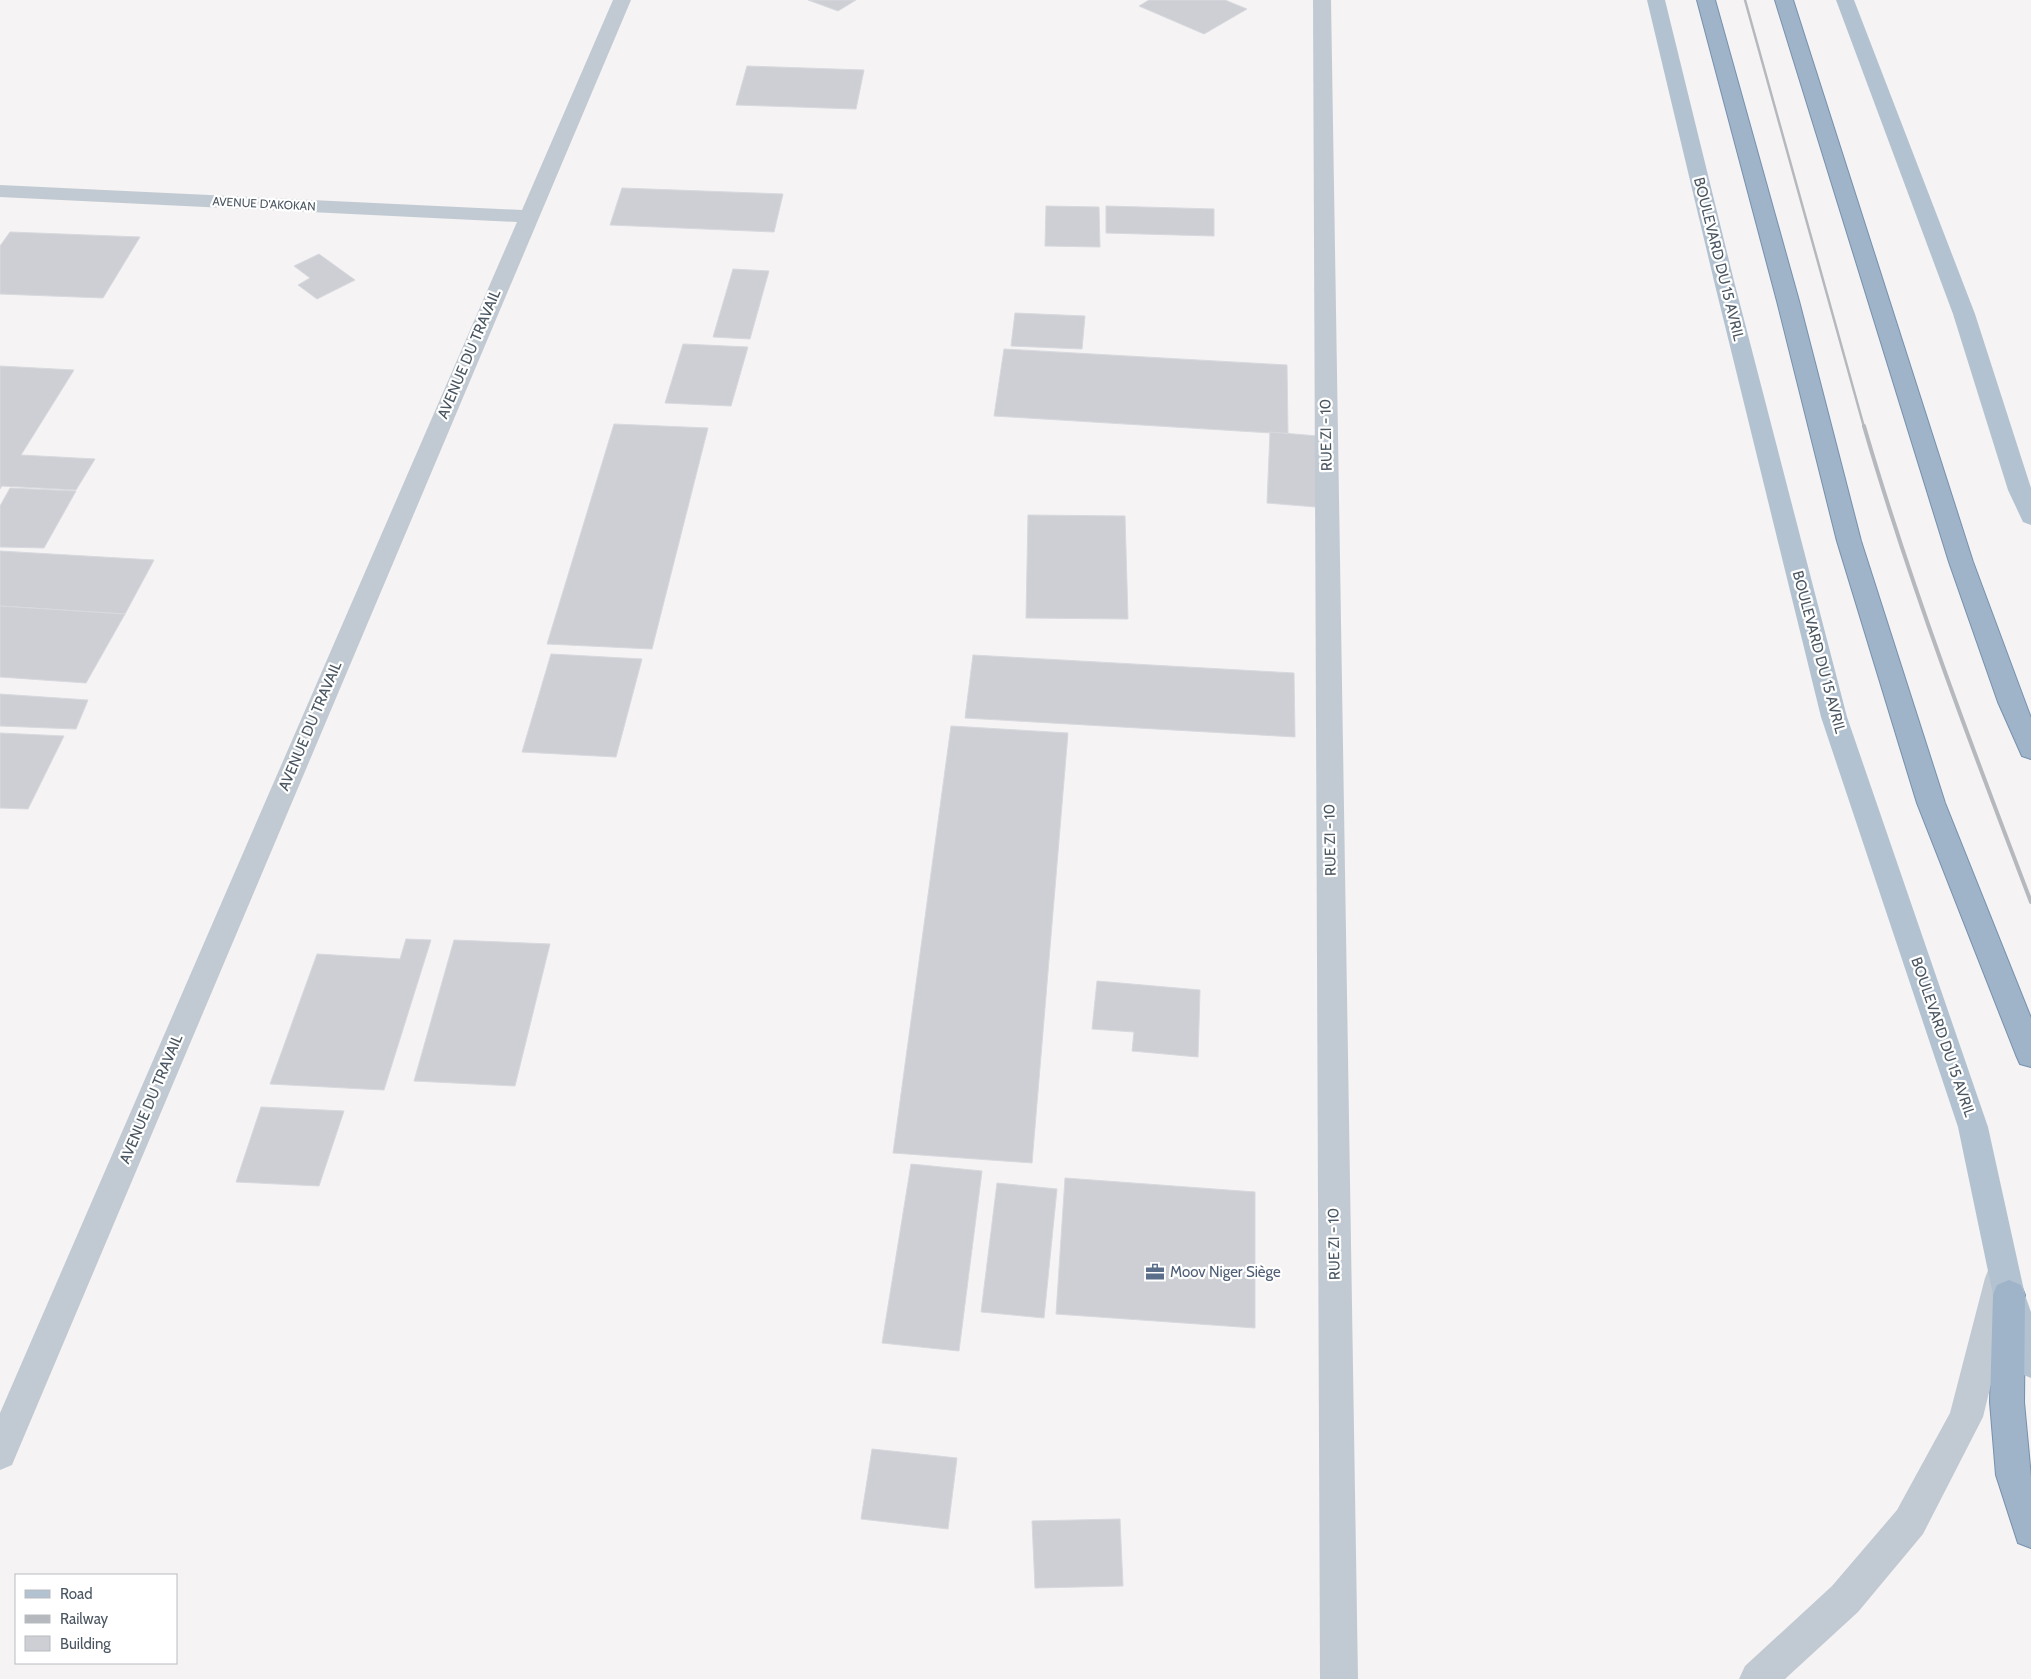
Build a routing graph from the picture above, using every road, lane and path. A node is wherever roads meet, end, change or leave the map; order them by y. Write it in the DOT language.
graph roads {
  1 [pos="622,0"];
  2 [pos="1322,0"];
  3 [pos="1656,0"];
  4 [pos="1706,0"];
  5 [pos="1784,0"];
  6 [pos="1845,0"];
  7 [pos="0,192"];
  8 [pos="528,216"];
  9 [pos="2031,517"];
  10 [pos="2031,749"];
  11 [pos="2031,1055"];
  12 [pos="2007,1281"];
  13 [pos="2031,1362"];
  14 [pos="0,1453"];
  15 [pos="2031,1531"];
  16 [pos="1339,1679"];
  17 [pos="1758,1679"];
  1 -- 8 [label="street, AVENUE DU TRAVAIL"];
  2 -- 16 [label="street, RUE ZI - 10"];
  3 -- 12 [label="main road, BOULEVARD DU 15 AVRIL"];
  4 -- 11 [label="highway"];
  5 -- 10 [label="highway"];
  6 -- 9 [label="main road"];
  7 -- 8 [label="street, AVENUE D'AKOKAN"];
  8 -- 14 [label="street, AVENUE DU TRAVAIL"];
  12 -- 13 [label="main road, BOULEVARD DU 15 AVRIL"];
  12 -- 15 [label="highway"];
  12 -- 17 [label="street"];
}
